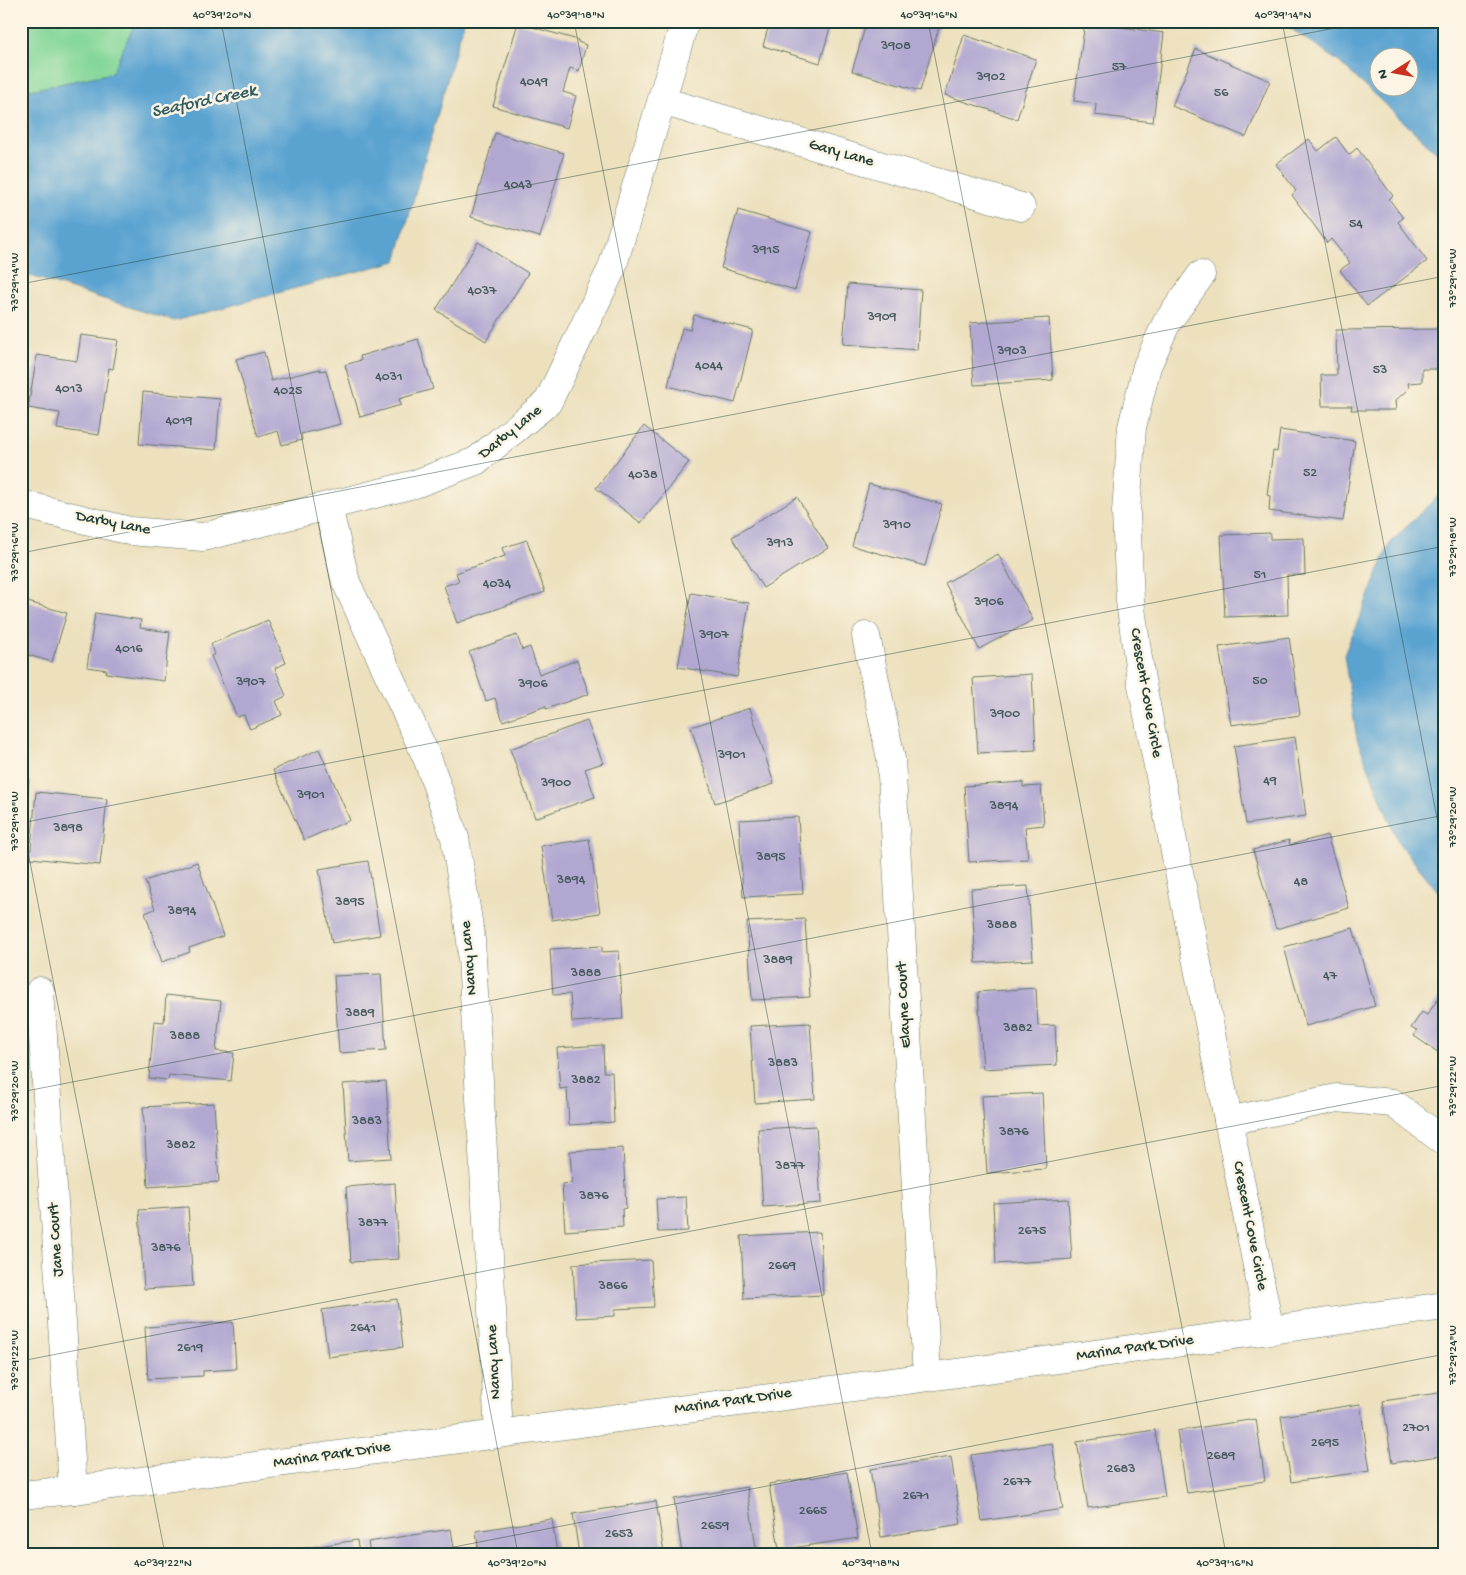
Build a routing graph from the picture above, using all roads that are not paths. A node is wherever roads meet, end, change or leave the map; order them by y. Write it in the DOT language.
graph roads {
  1 [pos="685,21"];
  2 [pos="662,101"];
  3 [pos="1020,207"];
  4 [pos="1201,275"];
  5 [pos="21,504"];
  6 [pos="328,507"];
  7 [pos="866,636"];
  8 [pos="40,991"];
  9 [pos="1228,1121"];
  10 [pos="1445,1142"];
  11 [pos="1445,1306"];
  12 [pos="1270,1330"];
  13 [pos="927,1376"];
  14 [pos="498,1433"];
  15 [pos="73,1490"];
  16 [pos="21,1495"];
  1 -- 2 [label="street, Darby Lane"];
  2 -- 3 [label="street, Gary Lane"];
  2 -- 6 [label="street, Darby Lane"];
  4 -- 9 [label="street, Crescent Cove Circle"];
  5 -- 6 [label="street, Darby Lane"];
  6 -- 14 [label="street, Nancy Lane"];
  7 -- 13 [label="street, Elayne Court"];
  8 -- 15 [label="street, Jane Court"];
  9 -- 10 [label="street"];
  9 -- 12 [label="street, Crescent Cove Circle"];
  11 -- 12 [label="street, Marina Park Drive"];
  12 -- 13 [label="street, Marina Park Drive"];
  13 -- 14 [label="street, Marina Park Drive"];
  14 -- 15 [label="street, Marina Park Drive"];
  15 -- 16 [label="street, Marina Park Drive"];
}
